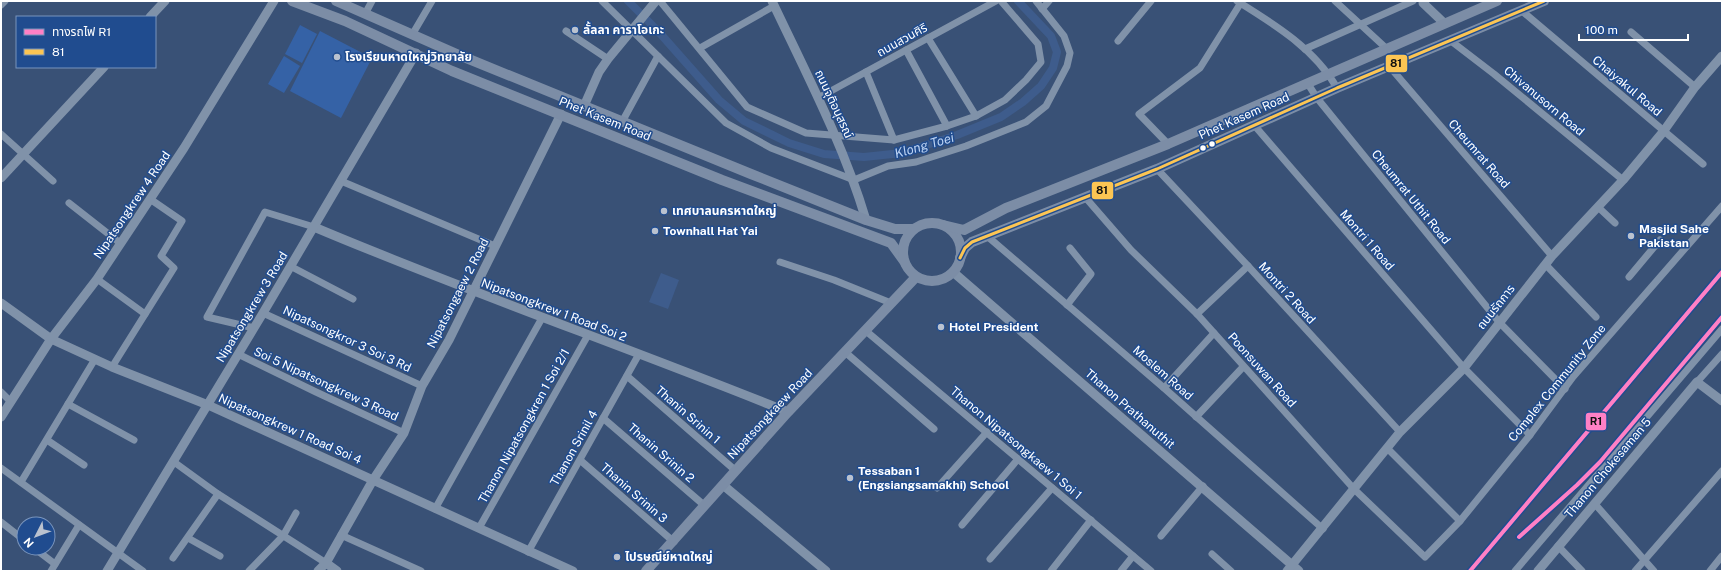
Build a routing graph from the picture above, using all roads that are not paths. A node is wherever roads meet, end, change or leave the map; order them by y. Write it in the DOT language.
graph roads {
  1 [pos="5,1"];
  2 [pos="165,1"];
  3 [pos="274,1"];
  4 [pos="292,1"];
  5 [pos="336,1"];
  6 [pos="372,1"];
  7 [pos="432,1"];
  8 [pos="602,1"];
  9 [pos="656,1"];
  10 [pos="660,1"];
  11 [pos="996,1"];
  12 [pos="1001,1"];
  13 [pos="1036,1"];
  14 [pos="1050,1"];
  15 [pos="1151,1"];
  16 [pos="1335,1"];
  17 [pos="1413,1"];
  18 [pos="1497,1"];
  19 [pos="1544,1"];
  20 [pos="1240,2"];
  21 [pos="1423,2"];
  22 [pos="773,4"];
  23 [pos="1,5"];
  24 [pos="1042,9"];
  25 [pos="1522,11"];
  26 [pos="365,14"];
  27 [pos="151,16"];
  28 [pos="1444,23"];
  29 [pos="1361,25"];
  30 [pos="566,30"];
  31 [pos="631,31"];
  32 [pos="1631,32"];
  33 [pos="412,36"];
  34 [pos="928,38"];
  35 [pos="1118,41"];
  36 [pos="1451,41"];
  37 [pos="700,48"];
  38 [pos="1387,48"];
  39 [pos="1305,49"];
  40 [pos="906,50"];
  41 [pos="416,53"];
  42 [pos="459,56"];
  43 [pos="658,56"];
  44 [pos="1722,56"];
  45 [pos="608,59"];
  46 [pos="1389,66"];
  47 [pos="103,68"];
  48 [pos="452,71"];
  49 [pos="866,72"];
  50 [pos="1329,74"];
  51 [pos="1308,84"];
  52 [pos="1695,87"];
  53 [pos="1337,88"];
  54 [pos="818,98"];
  55 [pos="1317,98"];
  56 [pos="584,106"];
  57 [pos="560,114"];
  58 [pos="976,116"];
  59 [pos="622,122"];
  60 [pos="947,126"];
  61 [pos="1254,126"];
  62 [pos="1663,132"];
  63 [pos="1,134"];
  64 [pos="836,136"];
  65 [pos="894,140"];
  66 [pos="1168,144"];
  67 [pos="23,155"];
  68 [pos="728,164"];
  69 [pos="1703,164"];
  70 [pos="1157,170"];
  71 [pos="1,178"];
  72 [pos="722,180"];
  73 [pos="854,180"];
  74 [pos="1622,180"];
  75 [pos="53,181"];
  76 [pos="341,181"];
  77 [pos="1085,197"];
  78 [pos="150,199"];
  79 [pos="70,203"];
  80 [pos="1722,206"];
  81 [pos="1598,207"];
  82 [pos="866,220"];
  83 [pos="1615,223"];
  84 [pos="943,225"];
  85 [pos="314,227"];
  86 [pos="912,229"];
  87 [pos="987,236"];
  88 [pos="1660,240"];
  89 [pos="120,243"];
  90 [pos="495,246"];
  91 [pos="1070,248"];
  92 [pos="1552,256"];
  93 [pos="960,258"];
  94 [pos="904,261"];
  95 [pos="780,262"];
  96 [pos="1546,264"];
  97 [pos="290,266"];
  98 [pos="1248,266"];
  99 [pos="953,272"];
  100 [pos="916,277"];
  101 [pos="1629,277"];
  102 [pos="97,279"];
  103 [pos="472,292"];
  104 [pos="353,298"];
  105 [pos="1,303"];
  106 [pos="891,303"];
  107 [pos="1067,306"];
  108 [pos="263,313"];
  109 [pos="145,314"];
  110 [pos="1197,314"];
  111 [pos="1596,317"];
  112 [pos="542,318"];
  113 [pos="1499,322"];
  114 [pos="254,328"];
  115 [pos="1722,328"];
  116 [pos="866,331"];
  117 [pos="1214,333"];
  118 [pos="588,335"];
  119 [pos="51,340"];
  120 [pos="845,352"];
  121 [pos="238,354"];
  122 [pos="639,354"];
  123 [pos="1722,354"];
  124 [pos="95,359"];
  125 [pos="112,367"];
  126 [pos="1243,367"];
  127 [pos="1464,368"];
  128 [pos="626,376"];
  129 [pos="1697,382"];
  130 [pos="422,386"];
  131 [pos="1164,388"];
  132 [pos="1565,389"];
  133 [pos="1,392"];
  134 [pos="1722,401"];
  135 [pos="11,402"];
  136 [pos="68,404"];
  137 [pos="208,405"];
  138 [pos="788,412"];
  139 [pos="1,417"];
  140 [pos="1196,417"];
  141 [pos="603,418"];
  142 [pos="934,429"];
  143 [pos="404,432"];
  144 [pos="987,432"];
  145 [pos="1400,432"];
  146 [pos="1530,435"];
  147 [pos="47,440"];
  148 [pos="134,440"];
  149 [pos="1388,449"];
  150 [pos="1018,459"];
  151 [pos="580,460"];
  152 [pos="174,462"];
  153 [pos="84,465"];
  154 [pos="1,468"];
  155 [pos="736,470"];
  156 [pos="1722,471"];
  157 [pos="373,480"];
  158 [pos="20,482"];
  159 [pos="723,485"];
  160 [pos="1203,486"];
  161 [pos="937,488"];
  162 [pos="1052,488"];
  163 [pos="1354,489"];
  164 [pos="218,494"];
  165 [pos="1595,504"];
  166 [pos="705,506"];
  167 [pos="435,509"];
  168 [pos="296,512"];
  169 [pos="1091,520"];
  170 [pos="1460,520"];
  171 [pos="1,522"];
  172 [pos="79,525"];
  173 [pos="962,525"];
  174 [pos="479,528"];
  175 [pos="1323,529"];
  176 [pos="16,534"];
  177 [pos="341,535"];
  178 [pos="283,536"];
  179 [pos="1161,536"];
  180 [pos="188,538"];
  181 [pos="674,542"];
  182 [pos="1558,546"];
  183 [pos="118,552"];
  184 [pos="528,552"];
  185 [pos="1212,554"];
  186 [pos="42,556"];
  187 [pos="220,556"];
  188 [pos="1133,556"];
  189 [pos="1425,556"];
  190 [pos="1722,556"];
  191 [pos="173,558"];
  192 [pos="990,559"];
  193 [pos="1645,560"];
  194 [pos="326,563"];
  195 [pos="53,568"];
  196 [pos="1293,569"];
  197 [pos="1714,569"];
  198 [pos="107,571"];
  199 [pos="143,571"];
  200 [pos="249,571"];
  201 [pos="318,571"];
  202 [pos="337,571"];
  203 [pos="421,571"];
  204 [pos="573,571"];
  205 [pos="646,571"];
  206 [pos="826,571"];
  207 [pos="1051,571"];
  208 [pos="1121,571"];
  209 [pos="1152,571"];
  210 [pos="1231,571"];
  211 [pos="1514,571"];
  212 [pos="1538,571"];
  213 [pos="1582,571"];
  214 [pos="1635,571"];
  215 [pos="1654,571"];
  1 -- 23 [label="street"];
  2 -- 27 [label="street"];
  3 -- 78 [label="street, Nipatsongkrew 4 Road"];
  4 -- 41 [label="main road, Phet Kasem Road"];
  5 -- 26 [label="main road, Phet Kasem Road"];
  6 -- 26 [label="street"];
  7 -- 33 [label="street"];
  8 -- 31 [label="street"];
  9 -- 31 [label="street"];
  10 -- 37 [label="street"];
  11 -- 34 [label="street, ถนนสวนศิริ"];
  12 -- 58 [label="street"];
  13 -- 24 [label="street"];
  14 -- 24 [label="street"];
  15 -- 35 [label="street"];
  16 -- 29 [label="street"];
  17 -- 29 [label="street"];
  18 -- 28 [label="main road, Phet Kasem Road"];
  19 -- 25 [label="main road, Phet Kasem Road"];
  20 -- 39 [label="street"];
  20 -- 66 [label="street"];
  21 -- 28 [label="street"];
  22 -- 37 [label="street"];
  22 -- 54 [label="street, ถนนจุติอนุสรณ์"];
  24 -- 73 [label="street"];
  25 -- 36 [label="main road, Phet Kasem Road"];
  25 -- 62 [label="street, Chaiyakul Road"];
  26 -- 33 [label="main road, Phet Kasem Road"];
  28 -- 38 [label="main road, Phet Kasem Road"];
  29 -- 38 [label="street"];
  29 -- 39 [label="street"];
  30 -- 45 [label="street"];
  31 -- 43 [label="street"];
  31 -- 45 [label="street"];
  32 -- 52 [label="street"];
  33 -- 42 [label="main road, Phet Kasem Road"];
  34 -- 40 [label="street, ถนนสวนศิริ"];
  34 -- 58 [label="street"];
  36 -- 46 [label="main road, Phet Kasem Road"];
  36 -- 74 [label="street, Chivanusorn Road"];
  37 -- 64 [label="street"];
  38 -- 50 [label="main road, Phet Kasem Road"];
  39 -- 50 [label="street"];
  40 -- 49 [label="street, ถนนสวนศิริ"];
  40 -- 60 [label="street"];
  41 -- 48 [label="main road, Phet Kasem Road"];
  41 -- 76 [label="street, Nipatsongkrew 3 Road"];
  42 -- 48 [label="main road"];
  42 -- 56 [label="main road, Phet Kasem Road"];
  43 -- 59 [label="street"];
  43 -- 73 [label="street"];
  44 -- 52 [label="street, ถนนรัถการ"];
  45 -- 56 [label="street"];
  46 -- 53 [label="main road, Phet Kasem Road"];
  46 -- 92 [label="street, Cheumrat Road"];
  47 -- 67 [label="street"];
  48 -- 57 [label="main road, Phet Kasem Road"];
  49 -- 54 [label="street, ถนนสวนศิริ"];
  49 -- 65 [label="street"];
  50 -- 51 [label="main road, Phet Kasem Road"];
  50 -- 53 [label="street"];
  51 -- 55 [label="street, Cheumrat Uthit Road"];
  51 -- 66 [label="main road, Phet Kasem Road"];
  52 -- 62 [label="street, ถนนรัถการ"];
  53 -- 55 [label="main road, Phet Kasem Road"];
  54 -- 64 [label="street, ถนนจุติอนุสรณ์"];
  55 -- 61 [label="main road, Phet Kasem Road"];
  55 -- 113 [label="street, Cheumrat Uthit Road"];
  56 -- 59 [label="main road, Phet Kasem Road"];
  57 -- 72 [label="main road, Phet Kasem Road"];
  57 -- 90 [label="street, Nipatsongaew 2 Road"];
  58 -- 60 [label="street"];
  59 -- 68 [label="main road, Phet Kasem Road"];
  60 -- 65 [label="street"];
  61 -- 70 [label="main road, Phet Kasem Road"];
  61 -- 127 [label="street, Montri 1 Road"];
  62 -- 69 [label="street, Chaiyakul Road"];
  62 -- 74 [label="street, ถนนรัถการ"];
  63 -- 67 [label="street"];
  64 -- 65 [label="street"];
  64 -- 73 [label="street, ถนนจุติอนุสรณ์"];
  66 -- 84 [label="main road, Phet Kasem Road"];
  67 -- 71 [label="street"];
  67 -- 75 [label="street"];
  68 -- 72 [label="main road"];
  68 -- 82 [label="main road, Phet Kasem Road"];
  70 -- 77 [label="main road, Phet Kasem Road"];
  70 -- 98 [label="street, Montri 2 Road"];
  72 -- 94 [label="main road, Phet Kasem Road"];
  73 -- 82 [label="street, ถนนจุติอนุสรณ์"];
  74 -- 81 [label="street, ถนนรัถการ"];
  76 -- 85 [label="street, Nipatsongkrew 3 Road"];
  76 -- 90 [label="street"];
  77 -- 87 [label="main road, Phet Kasem Road"];
  77 -- 110 [label="street, Poonsuwan Road"];
  78 -- 89 [label="street, Nipatsongkrew 4 Road"];
  78 -- 109 [label="street"];
  79 -- 89 [label="street"];
  80 -- 132 [label="street, Complex Community Zone"];
  81 -- 83 [label="street"];
  81 -- 92 [label="street, ถนนรัถการ"];
  82 -- 86 [label="main road, Phet Kasem Road"];
  84 -- 86 [label="main road"];
  84 -- 93 [label="main road"];
  85 -- 97 [label="street, Nipatsongkrew 3 Road"];
  85 -- 103 [label="street, Nipatsongkrew 1 Road Soi 2"];
  85 -- 114 [label="street"];
  86 -- 94 [label="main road"];
  87 -- 93 [label="main road, Phet Kasem Road"];
  87 -- 107 [label="street, Moslem Road"];
  88 -- 101 [label="street"];
  89 -- 102 [label="street, Nipatsongkrew 4 Road"];
  90 -- 103 [label="street, Nipatsongaew 2 Road"];
  91 -- 107 [label="street"];
  92 -- 96 [label="street, ถนนรัถการ"];
  93 -- 99 [label="main road"];
  94 -- 100 [label="main road"];
  95 -- 106 [label="street"];
  96 -- 111 [label="street"];
  96 -- 113 [label="street, ถนนรัถการ"];
  97 -- 104 [label="street"];
  97 -- 108 [label="street, Nipatsongkrew 3 Road"];
  98 -- 110 [label="street"];
  98 -- 145 [label="street, Montri 2 Road"];
  99 -- 100 [label="main road"];
  99 -- 160 [label="street, Thanon Prathanuthit"];
  100 -- 106 [label="main road, Nipatsongkaew Road"];
  102 -- 109 [label="street"];
  102 -- 119 [label="street, Nipatsongkrew 4 Road"];
  103 -- 112 [label="street, Nipatsongkrew 1 Road Soi 2"];
  103 -- 130 [label="street, Nipatsongaew 2 Road"];
  105 -- 119 [label="street, Nipatsongkrew 1 Road Soi 4"];
  106 -- 116 [label="main road, Nipatsongkaew Road"];
  107 -- 131 [label="street, Moslem Road"];
  108 -- 114 [label="street, Nipatsongkrew 3 Road"];
  108 -- 130 [label="street, Nipatsongkror 3 Soi 3 Rd"];
  109 -- 125 [label="street"];
  110 -- 117 [label="street, Poonsuwan Road"];
  112 -- 118 [label="street, Nipatsongkrew 1 Road Soi 2"];
  112 -- 167 [label="street"];
  113 -- 127 [label="street, ถนนรัถการ"];
  113 -- 132 [label="street, Cheumrat Uthit Road"];
  114 -- 121 [label="street, Nipatsongkrew 3 Road"];
  115 -- 211 [label="street"];
  116 -- 120 [label="main road, Nipatsongkaew Road"];
  116 -- 144 [label="street, Thanon Nipatsongkaew 1 Soi 1"];
  117 -- 126 [label="street, Poonsuwan Road"];
  117 -- 131 [label="street"];
  118 -- 122 [label="street, Nipatsongkrew 1 Road Soi 2"];
  118 -- 174 [label="street, Thanon Nipatsongkren 1 Soi 2/1"];
  119 -- 124 [label="street, Nipatsongkrew 1 Road Soi 4"];
  119 -- 135 [label="street, Nipatsongkrew 4 Road"];
  120 -- 138 [label="main road, Nipatsongkaew Road"];
  120 -- 142 [label="street"];
  121 -- 137 [label="street, Nipatsongkrew 3 Road"];
  121 -- 143 [label="street, Soi 5 Nipatsongkrew 3 Road"];
  122 -- 128 [label="street, Thanon Srinil 4"];
  122 -- 138 [label="street, Nipatsongkrew 1 Road Soi 2"];
  123 -- 129 [label="street"];
  124 -- 125 [label="street, Nipatsongkrew 1 Road Soi 4"];
  124 -- 136 [label="street"];
  125 -- 137 [label="street, Nipatsongkrew 1 Road Soi 4"];
  126 -- 140 [label="street"];
  126 -- 163 [label="street, Poonsuwan Road"];
  127 -- 145 [label="street, ถนนรัถการ"];
  127 -- 146 [label="street, Montri 1 Road"];
  128 -- 141 [label="street, Thanon Srinil 4"];
  128 -- 155 [label="street, Thanin Srinin 1"];
  129 -- 134 [label="street"];
  129 -- 165 [label="street, Thanon Chokesaman 5"];
  130 -- 143 [label="street, Nipatsongaew 2 Road"];
  131 -- 140 [label="street, Moslem Road"];
  132 -- 146 [label="street, Complex Community Zone"];
  133 -- 135 [label="street"];
  135 -- 139 [label="street, Nipatsongkrew 4 Road"];
  136 -- 147 [label="street"];
  136 -- 148 [label="street"];
  137 -- 152 [label="street, Nipatsongkrew 3 Road"];
  137 -- 157 [label="street, Nipatsongkrew 1 Road Soi 4"];
  138 -- 155 [label="main road, Nipatsongkaew Road"];
  140 -- 175 [label="street, Moslem Road"];
  141 -- 151 [label="street, Thanon Srinil 4"];
  141 -- 166 [label="street, Thanin Srinin 2"];
  143 -- 157 [label="street, Nipatsongaew 2 Road"];
  144 -- 150 [label="street, Thanon Nipatsongkaew 1 Soi 1"];
  144 -- 161 [label="street"];
  145 -- 149 [label="street, ถนนรัถการ"];
  146 -- 170 [label="street, Complex Community Zone"];
  147 -- 153 [label="street"];
  147 -- 158 [label="street"];
  149 -- 163 [label="street, ถนนรัถการ"];
  149 -- 170 [label="street"];
  150 -- 162 [label="street, Thanon Nipatsongkaew 1 Soi 1"];
  150 -- 173 [label="street"];
  151 -- 181 [label="street, Thanin Srinin 3"];
  151 -- 184 [label="street, Thanon Srinil 4"];
  152 -- 164 [label="street"];
  152 -- 183 [label="street, Nipatsongkrew 3 Road"];
  154 -- 158 [label="street"];
  155 -- 159 [label="main road, Nipatsongkaew Road"];
  156 -- 193 [label="street"];
  157 -- 167 [label="street, Nipatsongkrew 1 Road Soi 4"];
  157 -- 177 [label="street, Nipatsongaew 2 Road"];
  158 -- 172 [label="street"];
  159 -- 166 [label="main road, Nipatsongkaew Road"];
  159 -- 206 [label="street"];
  160 -- 179 [label="street"];
  160 -- 196 [label="street, Thanon Prathanuthit"];
  162 -- 169 [label="street, Thanon Nipatsongkaew 1 Soi 1"];
  162 -- 192 [label="street"];
  163 -- 175 [label="street, ถนนรัถการ"];
  163 -- 189 [label="street, Poonsuwan Road"];
  164 -- 178 [label="street"];
  164 -- 180 [label="street"];
  165 -- 182 [label="street, Thanon Chokesaman 5"];
  165 -- 193 [label="street"];
  166 -- 181 [label="main road, Nipatsongkaew Road"];
  167 -- 174 [label="street, Nipatsongkrew 1 Road Soi 4"];
  168 -- 178 [label="street"];
  169 -- 188 [label="street, Thanon Nipatsongkaew 1 Soi 1"];
  169 -- 207 [label="street"];
  170 -- 189 [label="street, Complex Community Zone"];
  171 -- 176 [label="street"];
  172 -- 183 [label="street"];
  172 -- 195 [label="street"];
  174 -- 184 [label="street, Nipatsongkrew 1 Road Soi 4"];
  175 -- 196 [label="street, ถนนรัถการ"];
  177 -- 194 [label="street, Nipatsongaew 2 Road"];
  177 -- 203 [label="street"];
  178 -- 194 [label="street"];
  178 -- 200 [label="street"];
  180 -- 187 [label="street"];
  180 -- 191 [label="street"];
  181 -- 205 [label="main road, Nipatsongkaew Road"];
  182 -- 212 [label="street, Thanon Chokesaman 5"];
  182 -- 213 [label="street"];
  183 -- 198 [label="street, Nipatsongkrew 3 Road"];
  183 -- 199 [label="street"];
  184 -- 204 [label="street, Nipatsongkrew 1 Road Soi 4"];
  185 -- 210 [label="street"];
  186 -- 195 [label="street"];
  188 -- 208 [label="street"];
  188 -- 209 [label="street, Thanon Nipatsongkaew 1 Soi 1"];
  190 -- 197 [label="street"];
  193 -- 214 [label="street"];
  193 -- 215 [label="street"];
  194 -- 201 [label="street, Nipatsongaew 2 Road"];
  194 -- 202 [label="street"];
}
